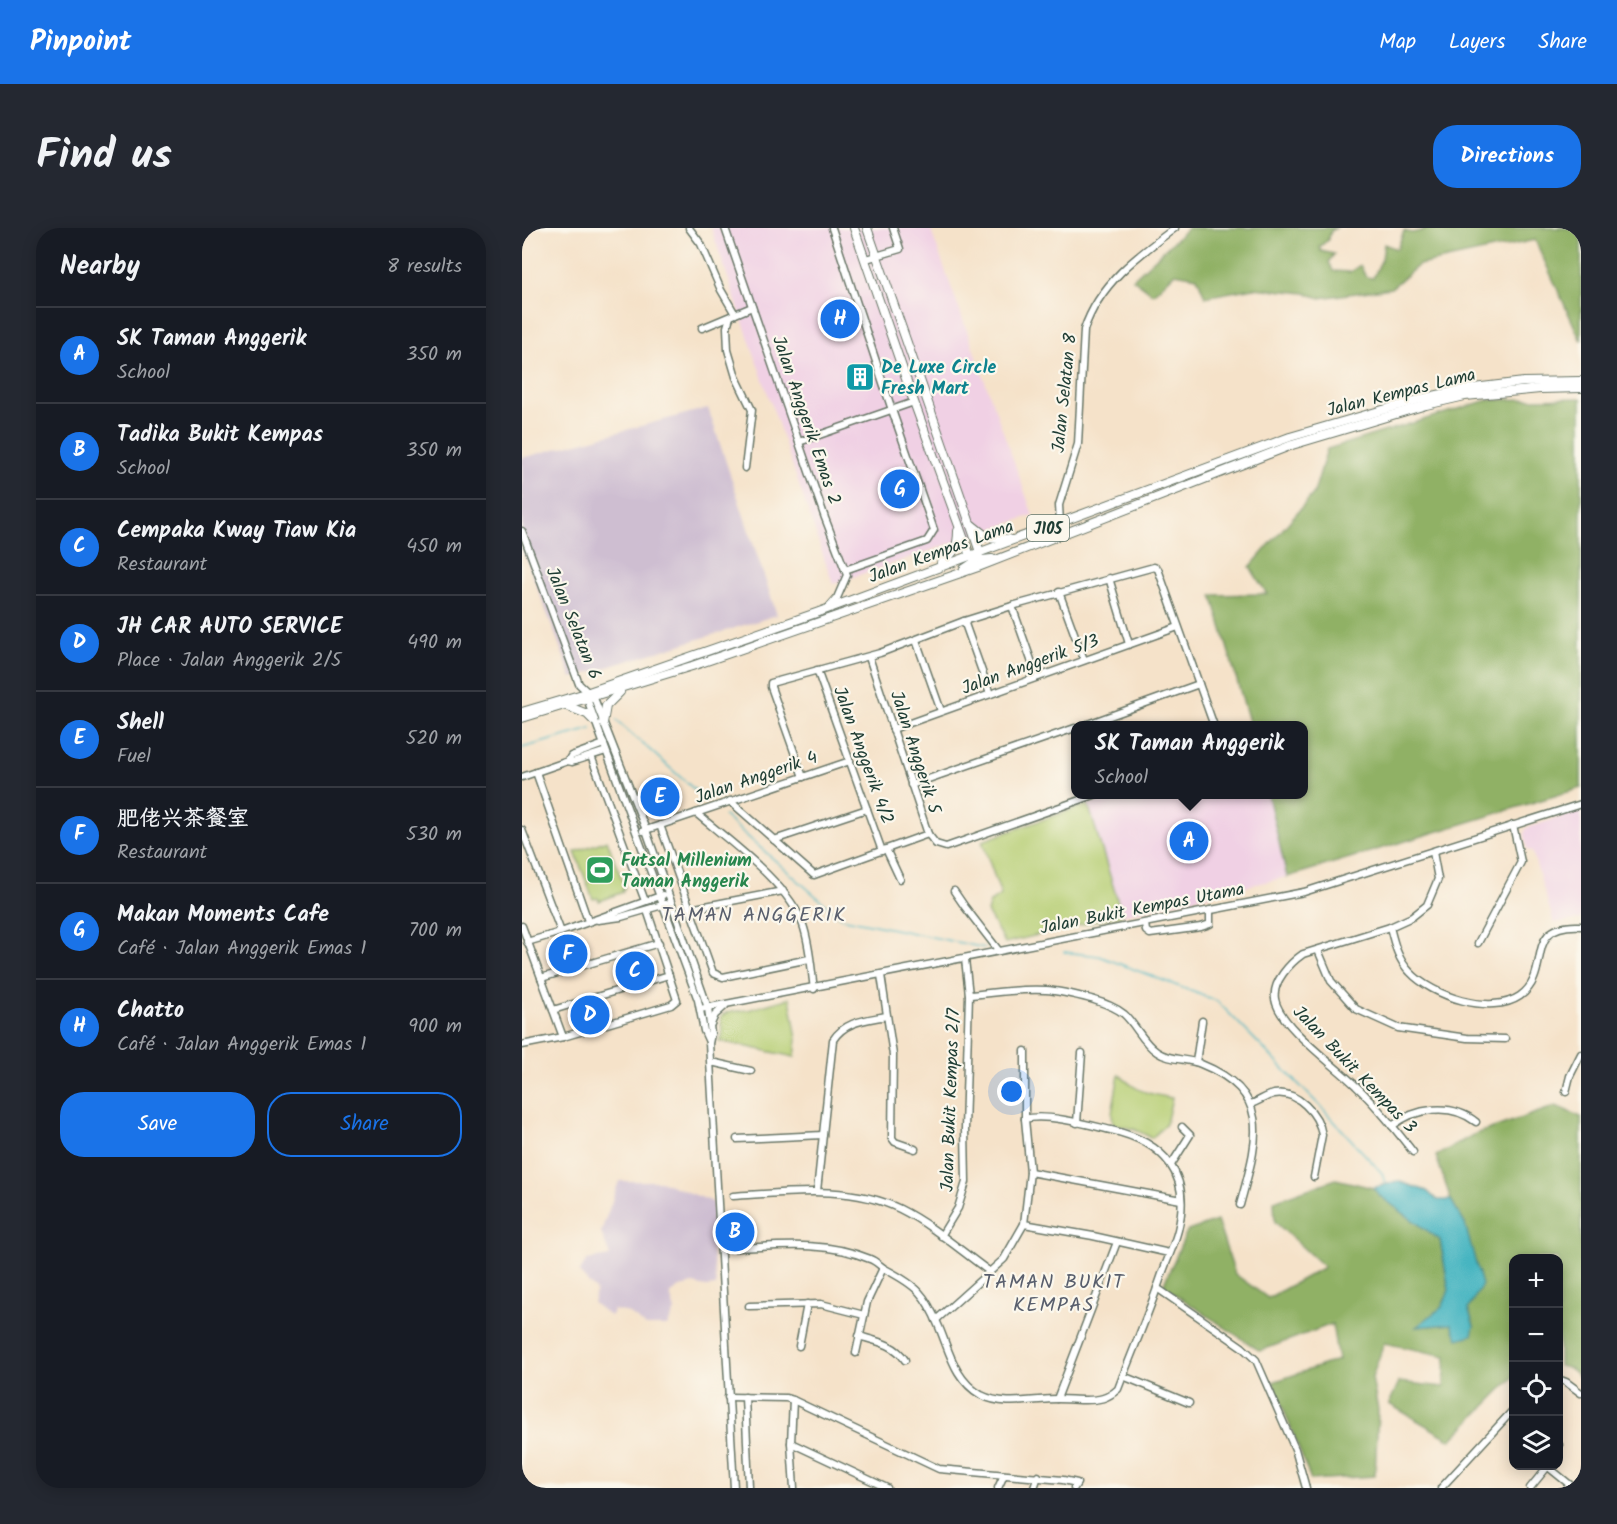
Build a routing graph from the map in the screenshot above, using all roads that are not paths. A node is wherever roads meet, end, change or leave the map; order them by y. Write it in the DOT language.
graph roads {
  1 [pos="689,228"];
  2 [pos="725,228"];
  3 [pos="832,228"];
  4 [pos="854,228"];
  5 [pos="867,228"];
  6 [pos="893,228"];
  7 [pos="1175,228"];
  8 [pos="877,256"];
  9 [pos="866,259"];
  10 [pos="752,307"];
  11 [pos="732,315"];
  12 [pos="702,328"];
  13 [pos="1581,381"];
  14 [pos="1581,388"];
  15 [pos="914,402"];
  16 [pos="892,410"];
  17 [pos="799,442"];
  18 [pos="745,468"];
  19 [pos="968,519"];
  20 [pos="1060,523"];
  21 [pos="958,526"];
  22 [pos="522,531"];
  23 [pos="1016,539"];
  24 [pos="1019,552"];
  25 [pos="975,556"];
  26 [pos="846,570"];
  27 [pos="930,572"];
  28 [pos="1108,578"];
  29 [pos="941,580"];
  30 [pos="1059,592"];
  31 [pos="1012,606"];
  32 [pos="819,612"];
  33 [pos="964,621"];
  34 [pos="1178,627"];
  35 [pos="916,640"];
  36 [pos="1129,644"];
  37 [pos="869,657"];
  38 [pos="1084,660"];
  39 [pos="817,670"];
  40 [pos="1037,677"];
  41 [pos="1199,684"];
  42 [pos="626,687"];
  43 [pos="990,694"];
  44 [pos="589,697"];
  45 [pos="567,706"];
  46 [pos="941,711"];
  47 [pos="522,712"];
  48 [pos="522,718"];
  49 [pos="594,721"];
  50 [pos="1096,721"];
  51 [pos="1212,721"];
  52 [pos="603,723"];
  53 [pos="893,729"];
  54 [pos="1071,729"];
  55 [pos="605,748"];
  56 [pos="591,756"];
  57 [pos="568,761"];
  58 [pos="850,761"];
  59 [pos="536,772"];
  60 [pos="522,777"];
  61 [pos="803,777"];
  62 [pos="911,785"];
  63 [pos="1084,799"];
  64 [pos="730,801"];
  65 [pos="1581,804"];
  66 [pos="867,809"];
  67 [pos="696,813"];
  68 [pos="660,825"];
  69 [pos="1513,825"];
  70 [pos="522,830"];
  71 [pos="646,830"];
  72 [pos="637,832"];
  73 [pos="928,834"];
  74 [pos="774,840"];
  75 [pos="884,850"];
  76 [pos="1433,852"];
  77 [pos="900,879"];
  78 [pos="783,891"];
  79 [pos="954,891"];
  80 [pos="668,893"];
  81 [pos="660,896"];
  82 [pos="645,901"];
  83 [pos="672,902"];
  84 [pos="663,904"];
  85 [pos="690,909"];
  86 [pos="647,910"];
  87 [pos="1210,910"];
  88 [pos="588,921"];
  89 [pos="1145,923"];
  90 [pos="522,926"];
  91 [pos="1581,926"];
  92 [pos="1390,927"];
  93 [pos="561,933"];
  94 [pos="527,942"];
  95 [pos="658,943"];
  96 [pos="1478,943"];
  97 [pos="1318,950"];
  98 [pos="999,951"];
  99 [pos="809,959"];
  100 [pos="965,959"];
  101 [pos="669,975"];
  102 [pos="881,975"];
  103 [pos="541,978"];
  104 [pos="814,989"];
  105 [pos="969,995"];
  106 [pos="725,1006"];
  107 [pos="708,1008"];
  108 [pos="553,1010"];
  109 [pos="700,1010"];
  110 [pos="886,1016"];
  111 [pos="1202,1021"];
  112 [pos="710,1025"];
  113 [pos="563,1037"];
  114 [pos="1505,1039"];
  115 [pos="710,1042"];
  116 [pos="522,1045"];
  117 [pos="1025,1051"];
  118 [pos="1082,1053"];
  119 [pos="1581,1053"];
  120 [pos="711,1062"];
  121 [pos="1196,1062"];
  122 [pos="751,1071"];
  123 [pos="1566,1092"];
  124 [pos="1251,1104"];
  125 [pos="1025,1119"];
  126 [pos="1476,1122"];
  127 [pos="1077,1123"];
  128 [pos="1392,1126"];
  129 [pos="1182,1127"];
  130 [pos="823,1135"];
  131 [pos="737,1139"];
  132 [pos="915,1149"];
  133 [pos="1413,1152"];
  134 [pos="1171,1165"];
  135 [pos="1030,1172"];
  136 [pos="1314,1178"];
  137 [pos="817,1191"];
  138 [pos="733,1196"];
  139 [pos="1181,1200"];
  140 [pos="1240,1205"];
  141 [pos="1024,1224"];
  142 [pos="941,1236"];
  143 [pos="1117,1242"];
  144 [pos="721,1249"];
  145 [pos="1169,1253"];
  146 [pos="883,1268"];
  147 [pos="990,1272"];
  148 [pos="1157,1288"];
  149 [pos="807,1304"];
  150 [pos="749,1305"];
  151 [pos="864,1315"];
  152 [pos="936,1320"];
  153 [pos="860,1336"];
  154 [pos="799,1346"];
  155 [pos="856,1353"];
  156 [pos="905,1360"];
  157 [pos="1123,1376"];
  158 [pos="1563,1381"];
  159 [pos="1581,1393"];
  160 [pos="728,1397"];
  161 [pos="745,1397"];
  162 [pos="1057,1399"];
  163 [pos="793,1400"];
  164 [pos="1189,1404"];
  165 [pos="1509,1413"];
  166 [pos="791,1443"];
  167 [pos="1544,1470"];
  168 [pos="1552,1470"];
  169 [pos="1004,1475"];
  170 [pos="1038,1476"];
  171 [pos="795,1487"];
  172 [pos="734,1488"];
  173 [pos="749,1488"];
  174 [pos="887,1488"];
  175 [pos="998,1488"];
  176 [pos="1034,1488"];
  177 [pos="1074,1488"];
  178 [pos="1306,1488"];
  179 [pos="1441,1488"];
  180 [pos="1530,1488"];
  181 [pos="1574,1488"];
  1 -- 11 [label="street"];
  2 -- 10 [label="street, Jalan Anggerik Emas 2"];
  3 -- 16 [label="street"];
  4 -- 9 [label="main road"];
  5 -- 8 [label="main road"];
  6 -- 8 [label="street"];
  7 -- 20 [label="street, Jalan Selatan 8"];
  8 -- 9 [label="street"];
  8 -- 19 [label="main road"];
  9 -- 15 [label="main road"];
  10 -- 11 [label="street"];
  10 -- 17 [label="street, Jalan Anggerik Emas 2"];
  11 -- 12 [label="street"];
  11 -- 18 [label="street"];
  13 -- 20 [label="main road, Jalan Kempas Lama / J105"];
  14 -- 24 [label="main road, Jalan Kempas Lama / J105"];
  15 -- 16 [label="street"];
  15 -- 21 [label="main road"];
  16 -- 17 [label="street"];
  16 -- 26 [label="street"];
  17 -- 26 [label="street, Jalan Anggerik Emas 2"];
  19 -- 23 [label="main road"];
  19 -- 25 [label="main road"];
  20 -- 23 [label="main road, Jalan Kempas Lama / J105"];
  21 -- 25 [label="main road"];
  21 -- 27 [label="main road"];
  22 -- 44 [label="street, Jalan Selatan 6"];
  23 -- 25 [label="main road, Jalan Kempas Lama / J105"];
  24 -- 25 [label="main road"];
  24 -- 29 [label="main road, Jalan Kempas Lama / J105"];
  25 -- 27 [label="main road, Jalan Kempas Lama / J105"];
  25 -- 29 [label="main road"];
  26 -- 32 [label="street"];
  27 -- 32 [label="main road, Jalan Kempas Lama / J105"];
  28 -- 30 [label="street"];
  28 -- 34 [label="street"];
  28 -- 36 [label="street"];
  29 -- 42 [label="main road, Jalan Kempas Lama / J105"];
  30 -- 31 [label="street"];
  30 -- 38 [label="street"];
  31 -- 33 [label="street"];
  31 -- 40 [label="street"];
  32 -- 44 [label="main road, Jalan Kempas Lama / J105"];
  33 -- 35 [label="street"];
  33 -- 43 [label="street"];
  34 -- 36 [label="street, Jalan Anggerik 5/3"];
  34 -- 41 [label="street"];
  35 -- 37 [label="street"];
  35 -- 46 [label="street"];
  36 -- 38 [label="street, Jalan Anggerik 5/3"];
  37 -- 39 [label="street"];
  37 -- 53 [label="street, Jalan Anggerik 5"];
  38 -- 40 [label="street, Jalan Anggerik 5/3"];
  39 -- 58 [label="street, Jalan Anggerik 4/2"];
  39 -- 61 [label="street"];
  40 -- 43 [label="street, Jalan Anggerik 5/3"];
  41 -- 50 [label="street"];
  41 -- 51 [label="street"];
  42 -- 44 [label="main road, Jalan Kempas Lama / J105"];
  42 -- 52 [label="main road"];
  43 -- 46 [label="street, Jalan Anggerik 5/3"];
  44 -- 45 [label="main road, Jalan Kempas Lama / J105"];
  44 -- 47 [label="main road, Jalan Kempas Lama / J105"];
  44 -- 49 [label="street"];
  44 -- 52 [label="street"];
  45 -- 48 [label="main road, Jalan Kempas Lama / J105"];
  45 -- 49 [label="main road"];
  46 -- 53 [label="street, Jalan Anggerik 5/3"];
  49 -- 55 [label="street"];
  52 -- 71 [label="street"];
  53 -- 62 [label="street, Jalan Anggerik 5"];
  54 -- 62 [label="street"];
  55 -- 56 [label="street"];
  55 -- 57 [label="street"];
  55 -- 72 [label="street"];
  56 -- 57 [label="street"];
  56 -- 82 [label="street"];
  57 -- 59 [label="street"];
  58 -- 61 [label="street, Jalan Anggerik 4"];
  58 -- 66 [label="street, Jalan Anggerik 4/2"];
  59 -- 60 [label="street"];
  59 -- 88 [label="street"];
  61 -- 64 [label="street, Jalan Anggerik 4"];
  62 -- 73 [label="street, Jalan Anggerik 5"];
  63 -- 73 [label="street, Jalan Anggerik 5"];
  64 -- 67 [label="street, Jalan Anggerik 4"];
  64 -- 74 [label="street"];
  65 -- 69 [label="street, Jalan Bukit Kempas Utama"];
  66 -- 74 [label="street"];
  66 -- 75 [label="street, Jalan Anggerik 4/2"];
  67 -- 68 [label="street, Jalan Anggerik 4"];
  67 -- 78 [label="street"];
  68 -- 71 [label="street, Jalan Anggerik 4"];
  68 -- 85 [label="street"];
  69 -- 76 [label="street, Jalan Bukit Kempas Utama"];
  69 -- 96 [label="street"];
  70 -- 93 [label="street"];
  71 -- 72 [label="street, Jalan Anggerik 4"];
  71 -- 80 [label="street"];
  72 -- 81 [label="street"];
  73 -- 75 [label="street"];
  74 -- 75 [label="street"];
  75 -- 77 [label="street, Jalan Anggerik 4/2"];
  76 -- 87 [label="street, Jalan Bukit Kempas Utama"];
  76 -- 92 [label="street, Jalan Bukit Kempas 3"];
  78 -- 85 [label="street"];
  78 -- 99 [label="street"];
  79 -- 98 [label="street"];
  80 -- 81 [label="street"];
  80 -- 83 [label="street"];
  81 -- 82 [label="street"];
  81 -- 84 [label="street"];
  82 -- 88 [label="street"];
  83 -- 84 [label="street"];
  83 -- 107 [label="street"];
  84 -- 86 [label="street"];
  84 -- 109 [label="street"];
  85 -- 99 [label="street"];
  86 -- 88 [label="street"];
  86 -- 95 [label="street"];
  87 -- 89 [label="street, Jalan Bukit Kempas Utama"];
  87 -- 89 [label="street"];
  88 -- 93 [label="street"];
  89 -- 98 [label="street, Jalan Bukit Kempas Utama"];
  90 -- 94 [label="street"];
  91 -- 92 [label="street"];
  92 -- 97 [label="street, Jalan Bukit Kempas 3"];
  93 -- 94 [label="street"];
  94 -- 103 [label="street"];
  95 -- 101 [label="street"];
  95 -- 103 [label="street"];
  97 -- 114 [label="street"];
  97 -- 128 [label="street, Jalan Bukit Kempas 3"];
  98 -- 100 [label="street, Jalan Bukit Kempas Utama"];
  99 -- 104 [label="street"];
  100 -- 102 [label="street, Jalan Bukit Kempas Utama"];
  100 -- 105 [label="street, Jalan Bukit Kempas 2/7"];
  101 -- 108 [label="street"];
  101 -- 113 [label="street"];
  102 -- 104 [label="street, Jalan Bukit Kempas Utama"];
  102 -- 110 [label="street"];
  103 -- 108 [label="street"];
  104 -- 106 [label="street, Jalan Bukit Kempas Utama"];
  105 -- 121 [label="street"];
  105 -- 142 [label="street, Jalan Bukit Kempas 2/7"];
  106 -- 107 [label="street, Jalan Bukit Kempas Utama"];
  106 -- 112 [label="street"];
  107 -- 109 [label="street, Jalan Bukit Kempas Utama"];
  107 -- 112 [label="street"];
  108 -- 113 [label="street"];
  109 -- 115 [label="street"];
  110 -- 130 [label="street"];
  110 -- 132 [label="street"];
  111 -- 121 [label="street"];
  112 -- 115 [label="street"];
  113 -- 116 [label="street"];
  115 -- 120 [label="street"];
  117 -- 125 [label="street"];
  118 -- 127 [label="street"];
  119 -- 123 [label="street"];
  120 -- 122 [label="street"];
  120 -- 144 [label="street"];
  121 -- 124 [label="street"];
  124 -- 136 [label="street"];
  124 -- 140 [label="street"];
  125 -- 127 [label="street"];
  125 -- 135 [label="street"];
  126 -- 128 [label="street"];
  127 -- 134 [label="street"];
  128 -- 133 [label="street, Jalan Bukit Kempas 3"];
  129 -- 134 [label="street"];
  130 -- 131 [label="street"];
  130 -- 137 [label="street"];
  134 -- 139 [label="street"];
  135 -- 139 [label="street"];
  135 -- 141 [label="street"];
  137 -- 138 [label="street"];
  137 -- 142 [label="street"];
  139 -- 145 [label="street"];
  141 -- 143 [label="street"];
  141 -- 147 [label="street"];
  142 -- 147 [label="street"];
  143 -- 145 [label="street"];
  143 -- 162 [label="street"];
  144 -- 146 [label="street"];
  144 -- 160 [label="street"];
  145 -- 148 [label="street"];
  146 -- 151 [label="street"];
  146 -- 152 [label="street"];
  147 -- 152 [label="street"];
  148 -- 157 [label="street"];
  148 -- 178 [label="street"];
  149 -- 150 [label="street"];
  149 -- 151 [label="street"];
  149 -- 154 [label="street"];
  151 -- 153 [label="street"];
  152 -- 162 [label="street"];
  153 -- 155 [label="street"];
  153 -- 156 [label="street"];
  157 -- 162 [label="street"];
  157 -- 164 [label="street"];
  158 -- 159 [label="street"];
  160 -- 161 [label="street"];
  160 -- 172 [label="street"];
  161 -- 163 [label="street"];
  161 -- 173 [label="street"];
  163 -- 166 [label="street"];
  163 -- 169 [label="street"];
  165 -- 179 [label="street"];
  166 -- 171 [label="street"];
  166 -- 174 [label="street"];
  167 -- 180 [label="street"];
  168 -- 181 [label="street"];
  169 -- 170 [label="street"];
  169 -- 175 [label="street"];
  170 -- 176 [label="street"];
  170 -- 177 [label="street"];
}
